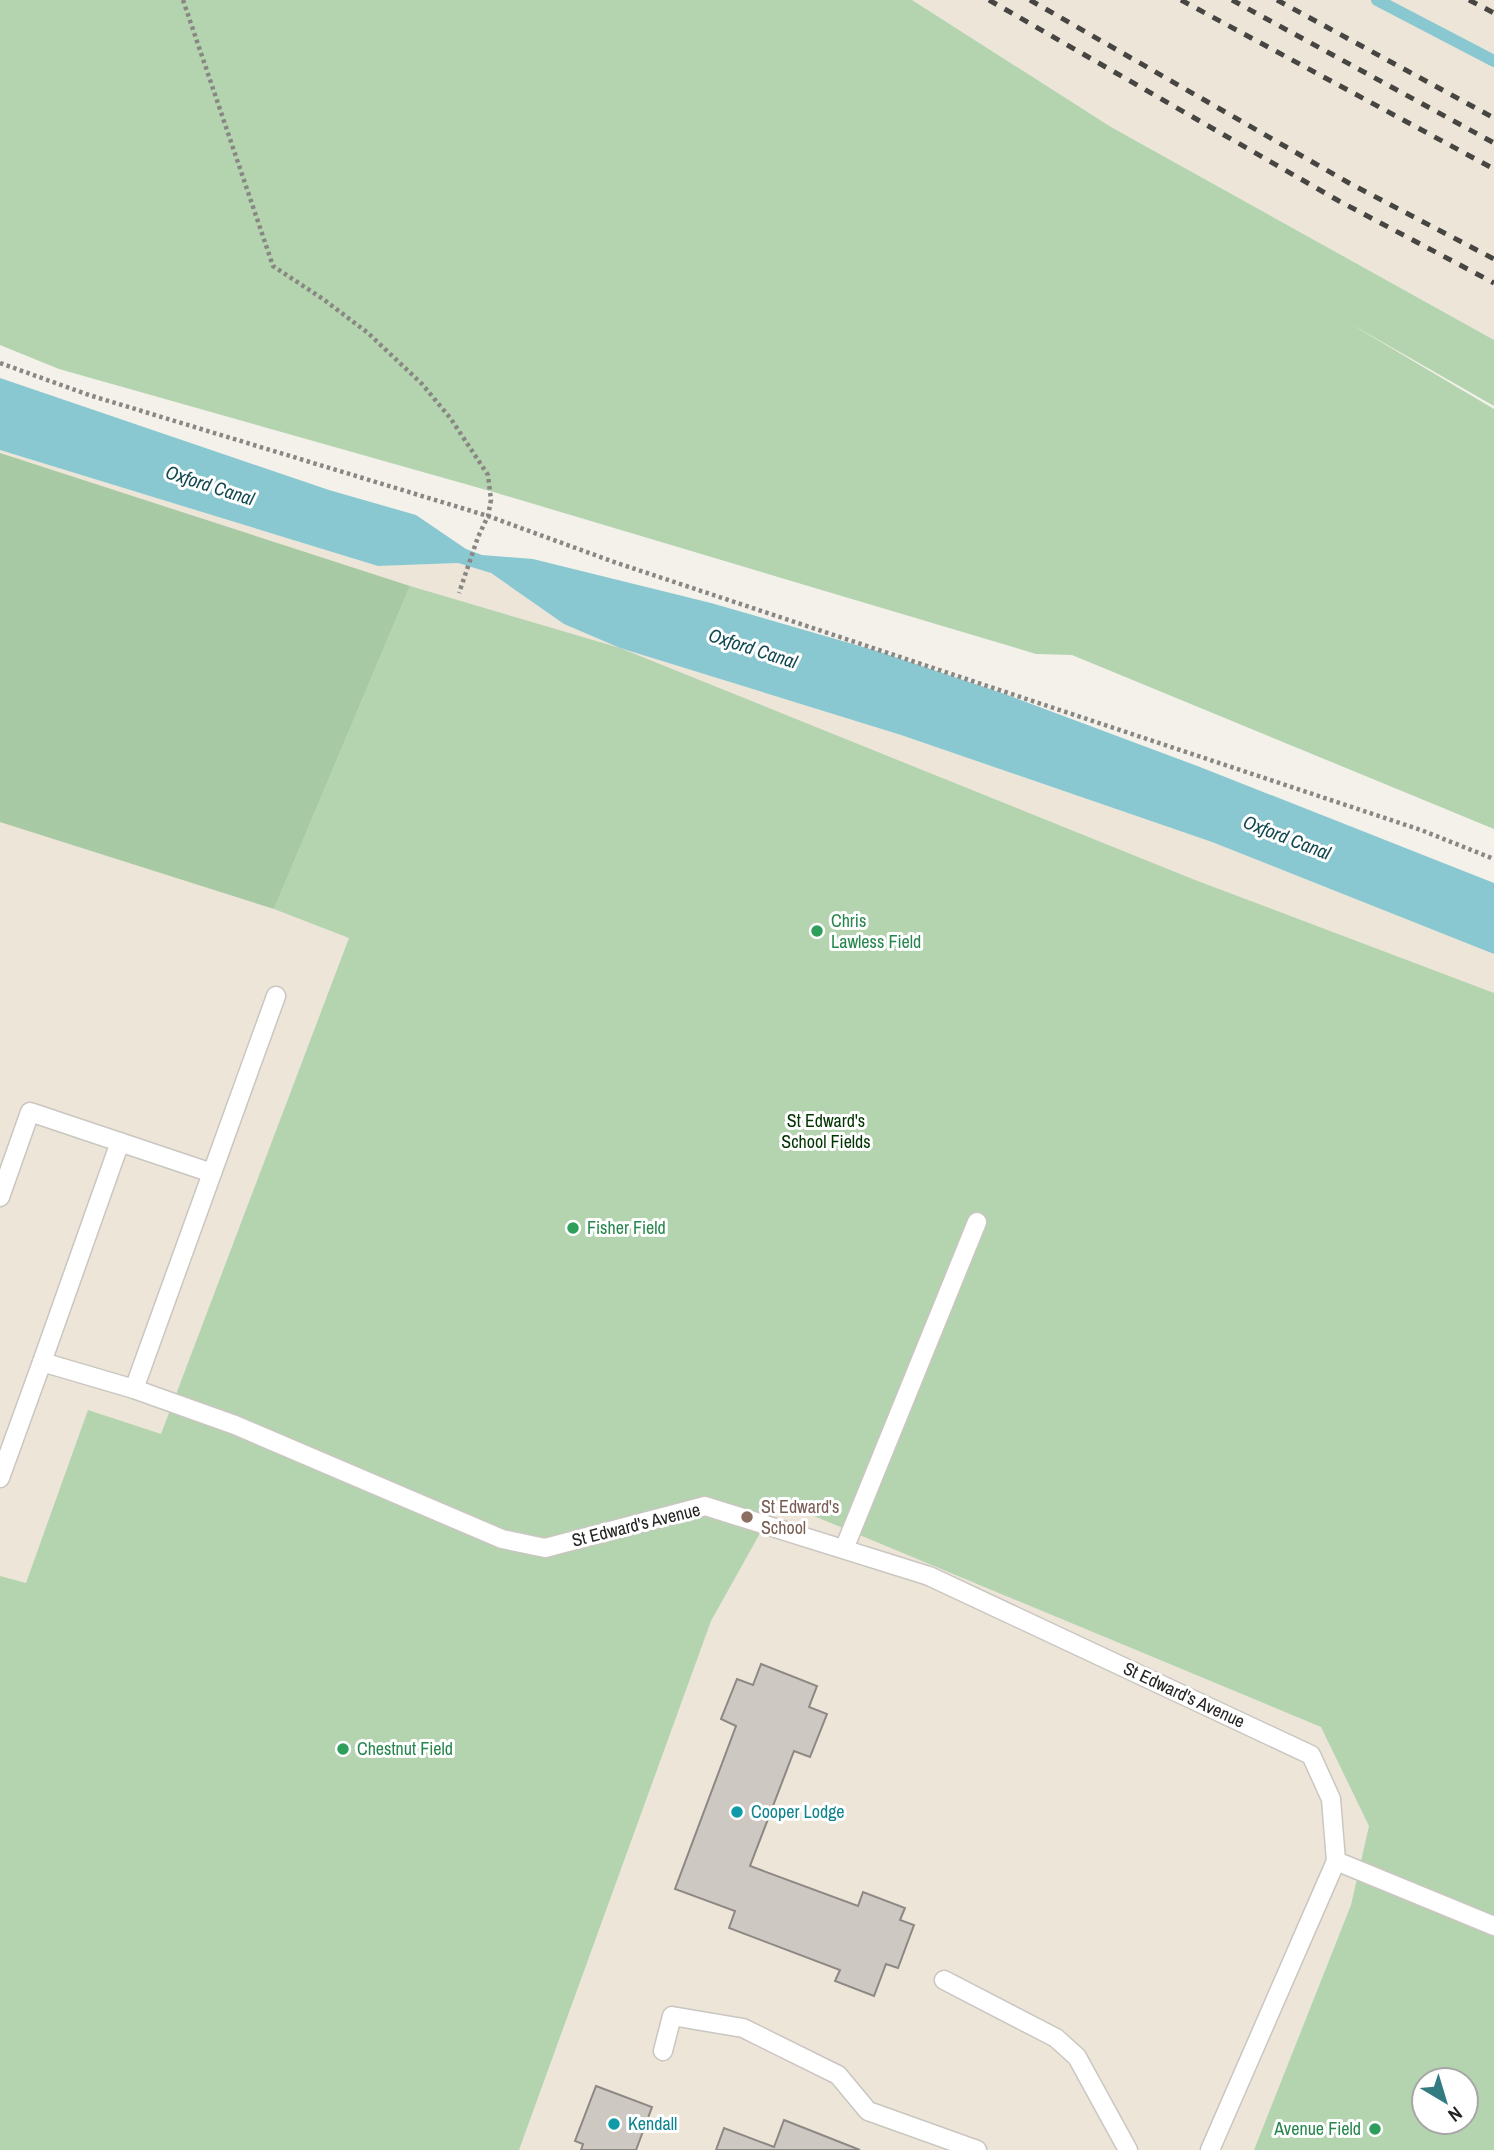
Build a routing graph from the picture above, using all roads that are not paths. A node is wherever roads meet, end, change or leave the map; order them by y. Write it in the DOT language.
graph roads {
  1 [pos="276,996"];
  2 [pos="120,1142"];
  3 [pos="212,1173"];
  4 [pos="0,1197"];
  5 [pos="976,1222"];
  6 [pos="42,1362"];
  7 [pos="134,1388"];
  8 [pos="0,1478"];
  9 [pos="844,1549"];
  10 [pos="1336,1861"];
  11 [pos="1494,1926"];
  12 [pos="944,1980"];
  13 [pos="663,2051"];
  14 [pos="977,2150"];
  15 [pos="1128,2150"];
  16 [pos="1210,2150"];
  1 -- 3 [label="lane"];
  2 -- 3 [label="lane"];
  2 -- 4 [label="lane"];
  2 -- 6 [label="lane"];
  3 -- 7 [label="lane"];
  5 -- 9 [label="lane"];
  6 -- 7 [label="lane, St Edward's Avenue"];
  6 -- 8 [label="lane"];
  7 -- 9 [label="lane, St Edward's Avenue"];
  9 -- 10 [label="lane, St Edward's Avenue"];
  10 -- 11 [label="lane"];
  10 -- 16 [label="lane, St Edward's Avenue"];
  12 -- 15 [label="lane"];
  13 -- 14 [label="lane"];
}
